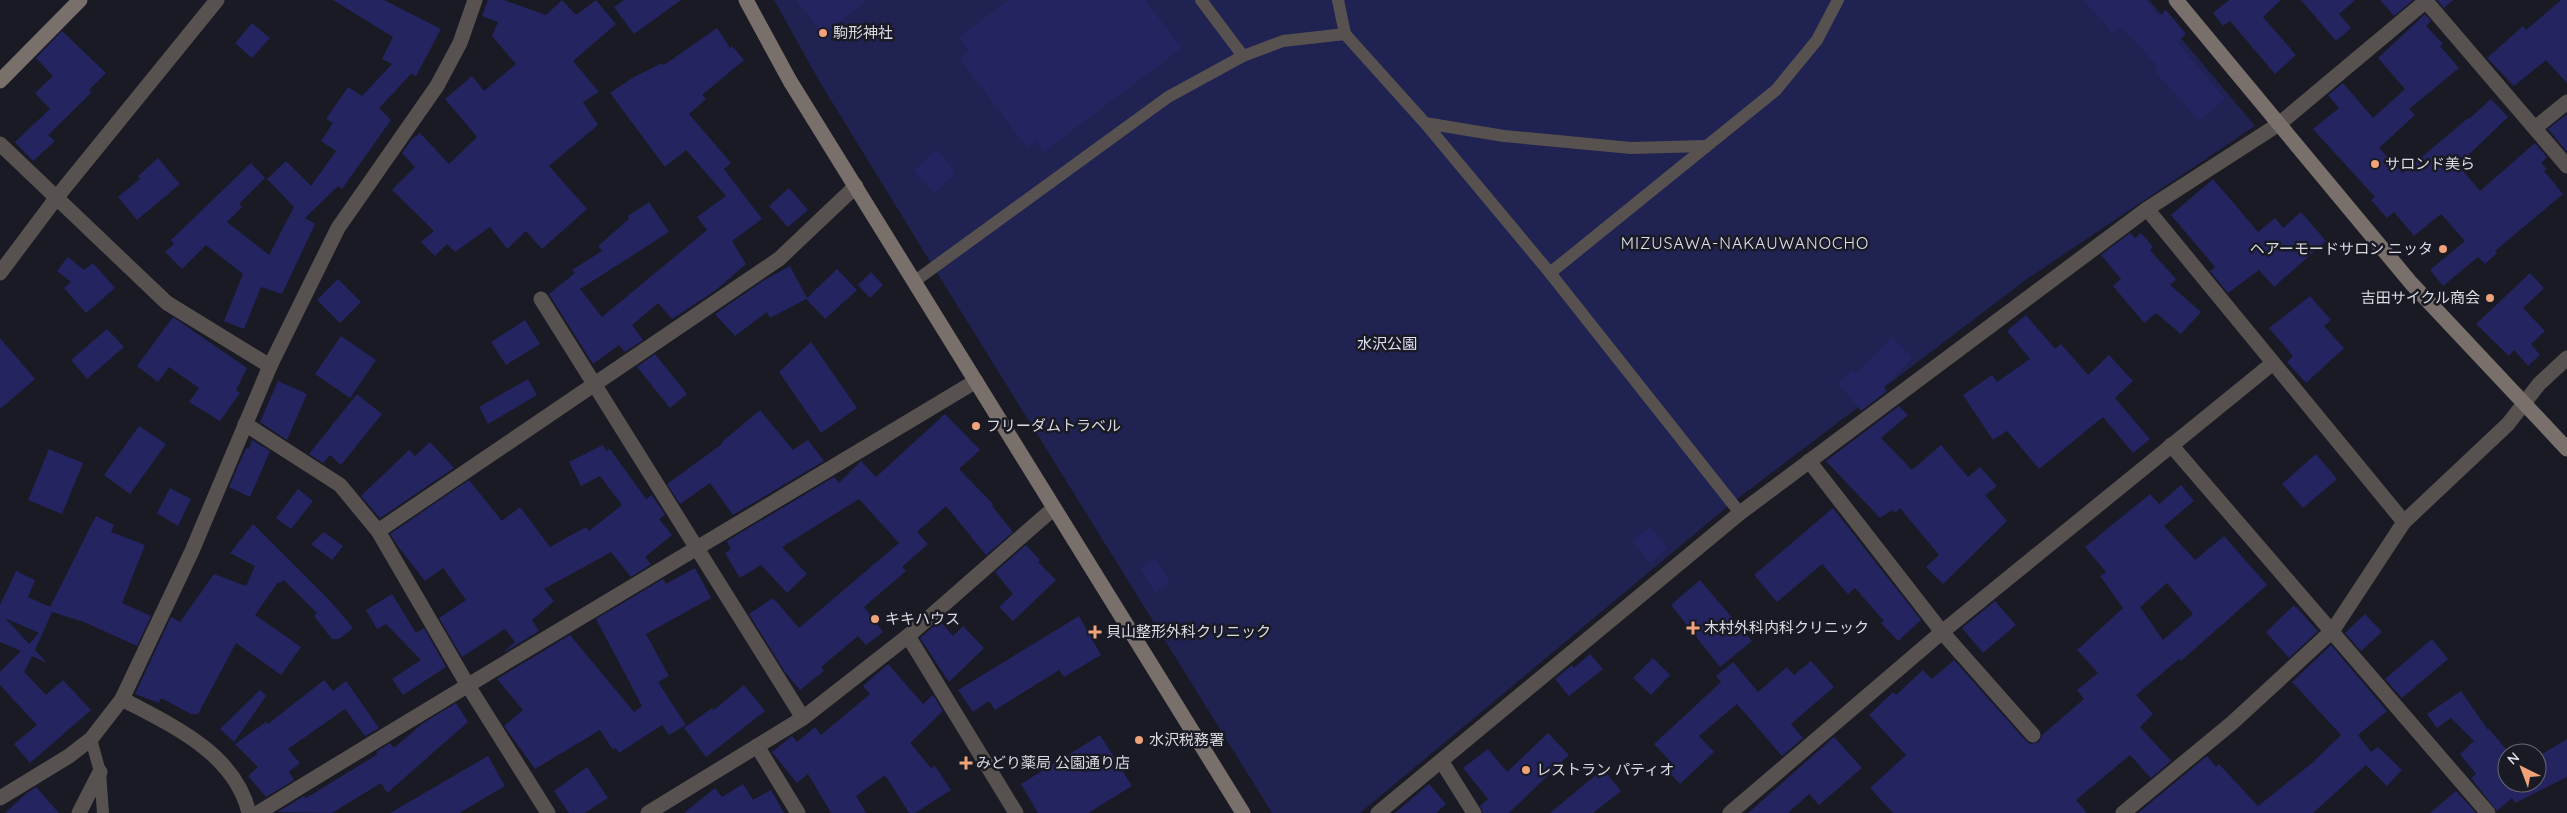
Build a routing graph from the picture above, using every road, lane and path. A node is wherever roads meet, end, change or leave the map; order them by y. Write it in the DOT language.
graph roads {
  1 [pos="80,0"];
  2 [pos="217,0"];
  3 [pos="475,0"];
  4 [pos="746,0"];
  5 [pos="1202,0"];
  6 [pos="1338,0"];
  7 [pos="1838,0"];
  8 [pos="2176,0"];
  9 [pos="2425,0"];
  10 [pos="1344,34"];
  11 [pos="1243,56"];
  12 [pos="0,82"];
  13 [pos="2567,102"];
  14 [pos="1424,123"];
  15 [pos="2279,124"];
  16 [pos="2536,128"];
  17 [pos="0,144"];
  18 [pos="1705,146"];
  19 [pos="2567,166"];
  20 [pos="856,186"];
  21 [pos="57,198"];
  22 [pos="2146,209"];
  23 [pos="0,273"];
  24 [pos="1550,273"];
  25 [pos="915,282"];
  26 [pos="541,299"];
  27 [pos="2567,358"];
  28 [pos="2273,363"];
  29 [pos="270,366"];
  30 [pos="976,380"];
  31 [pos="592,384"];
  32 [pos="2524,404"];
  33 [pos="245,424"];
  34 [pos="2171,445"];
  35 [pos="2567,449"];
  36 [pos="1808,461"];
  37 [pos="1054,508"];
  38 [pos="1740,513"];
  39 [pos="2404,522"];
  40 [pos="378,531"];
  41 [pos="698,549"];
  42 [pos="2333,630"];
  43 [pos="1942,632"];
  44 [pos="908,636"];
  45 [pos="466,684"];
  46 [pos="122,699"];
  47 [pos="803,718"];
  48 [pos="2033,735"];
  49 [pos="91,739"];
  50 [pos="757,746"];
  51 [pos="1442,762"];
  52 [pos="100,772"];
  53 [pos="0,798"];
  54 [pos="1748,808"];
  55 [pos="79,813"];
  56 [pos="103,813"];
  57 [pos="249,813"];
  58 [pos="258,813"];
  59 [pos="548,813"];
  60 [pos="648,813"];
  61 [pos="798,813"];
  62 [pos="1016,813"];
  63 [pos="1243,813"];
  64 [pos="1378,813"];
  65 [pos="1474,813"];
  66 [pos="1730,813"];
  67 [pos="2123,813"];
  68 [pos="2488,813"];
  1 -- 12 [label="street"];
  2 -- 21 [label="street"];
  3 -- 29 [label="street"];
  4 -- 20 [label="street"];
  5 -- 11 [label="lane"];
  6 -- 10 [label="lane"];
  7 -- 18 [label="lane"];
  8 -- 15 [label="street"];
  9 -- 15 [label="street"];
  9 -- 16 [label="street"];
  10 -- 11 [label="lane"];
  10 -- 14 [label="lane"];
  11 -- 25 [label="lane"];
  13 -- 16 [label="street"];
  14 -- 18 [label="lane"];
  14 -- 24 [label="lane"];
  15 -- 22 [label="street"];
  15 -- 32 [label="street"];
  16 -- 19 [label="street"];
  17 -- 21 [label="street"];
  18 -- 24 [label="lane"];
  20 -- 25 [label="street"];
  20 -- 31 [label="street"];
  21 -- 23 [label="street"];
  21 -- 29 [label="street"];
  22 -- 28 [label="street"];
  22 -- 36 [label="street"];
  24 -- 38 [label="lane"];
  25 -- 30 [label="street"];
  26 -- 31 [label="street"];
  27 -- 32 [label="street"];
  28 -- 34 [label="street"];
  28 -- 39 [label="street"];
  29 -- 33 [label="street"];
  30 -- 37 [label="street"];
  30 -- 41 [label="street"];
  31 -- 40 [label="street"];
  31 -- 41 [label="street"];
  32 -- 35 [label="street"];
  32 -- 39 [label="street"];
  33 -- 40 [label="street"];
  33 -- 46 [label="street"];
  34 -- 42 [label="street"];
  34 -- 43 [label="street"];
  36 -- 38 [label="street"];
  36 -- 43 [label="street"];
  37 -- 44 [label="street"];
  37 -- 63 [label="street"];
  38 -- 51 [label="street"];
  39 -- 42 [label="street"];
  40 -- 45 [label="street"];
  41 -- 45 [label="street"];
  41 -- 47 [label="street"];
  42 -- 67 [label="street"];
  42 -- 68 [label="street"];
  43 -- 48 [label="street"];
  43 -- 54 [label="street"];
  44 -- 47 [label="street"];
  44 -- 62 [label="street"];
  45 -- 58 [label="street"];
  45 -- 59 [label="street"];
  46 -- 49 [label="street"];
  46 -- 57 [label="street"];
  47 -- 50 [label="street"];
  49 -- 52 [label="lane"];
  49 -- 53 [label="street"];
  50 -- 60 [label="street"];
  50 -- 61 [label="street"];
  51 -- 64 [label="street"];
  51 -- 65 [label="street"];
  52 -- 55 [label="street"];
  52 -- 56 [label="lane"];
  54 -- 66 [label="street"];
}
